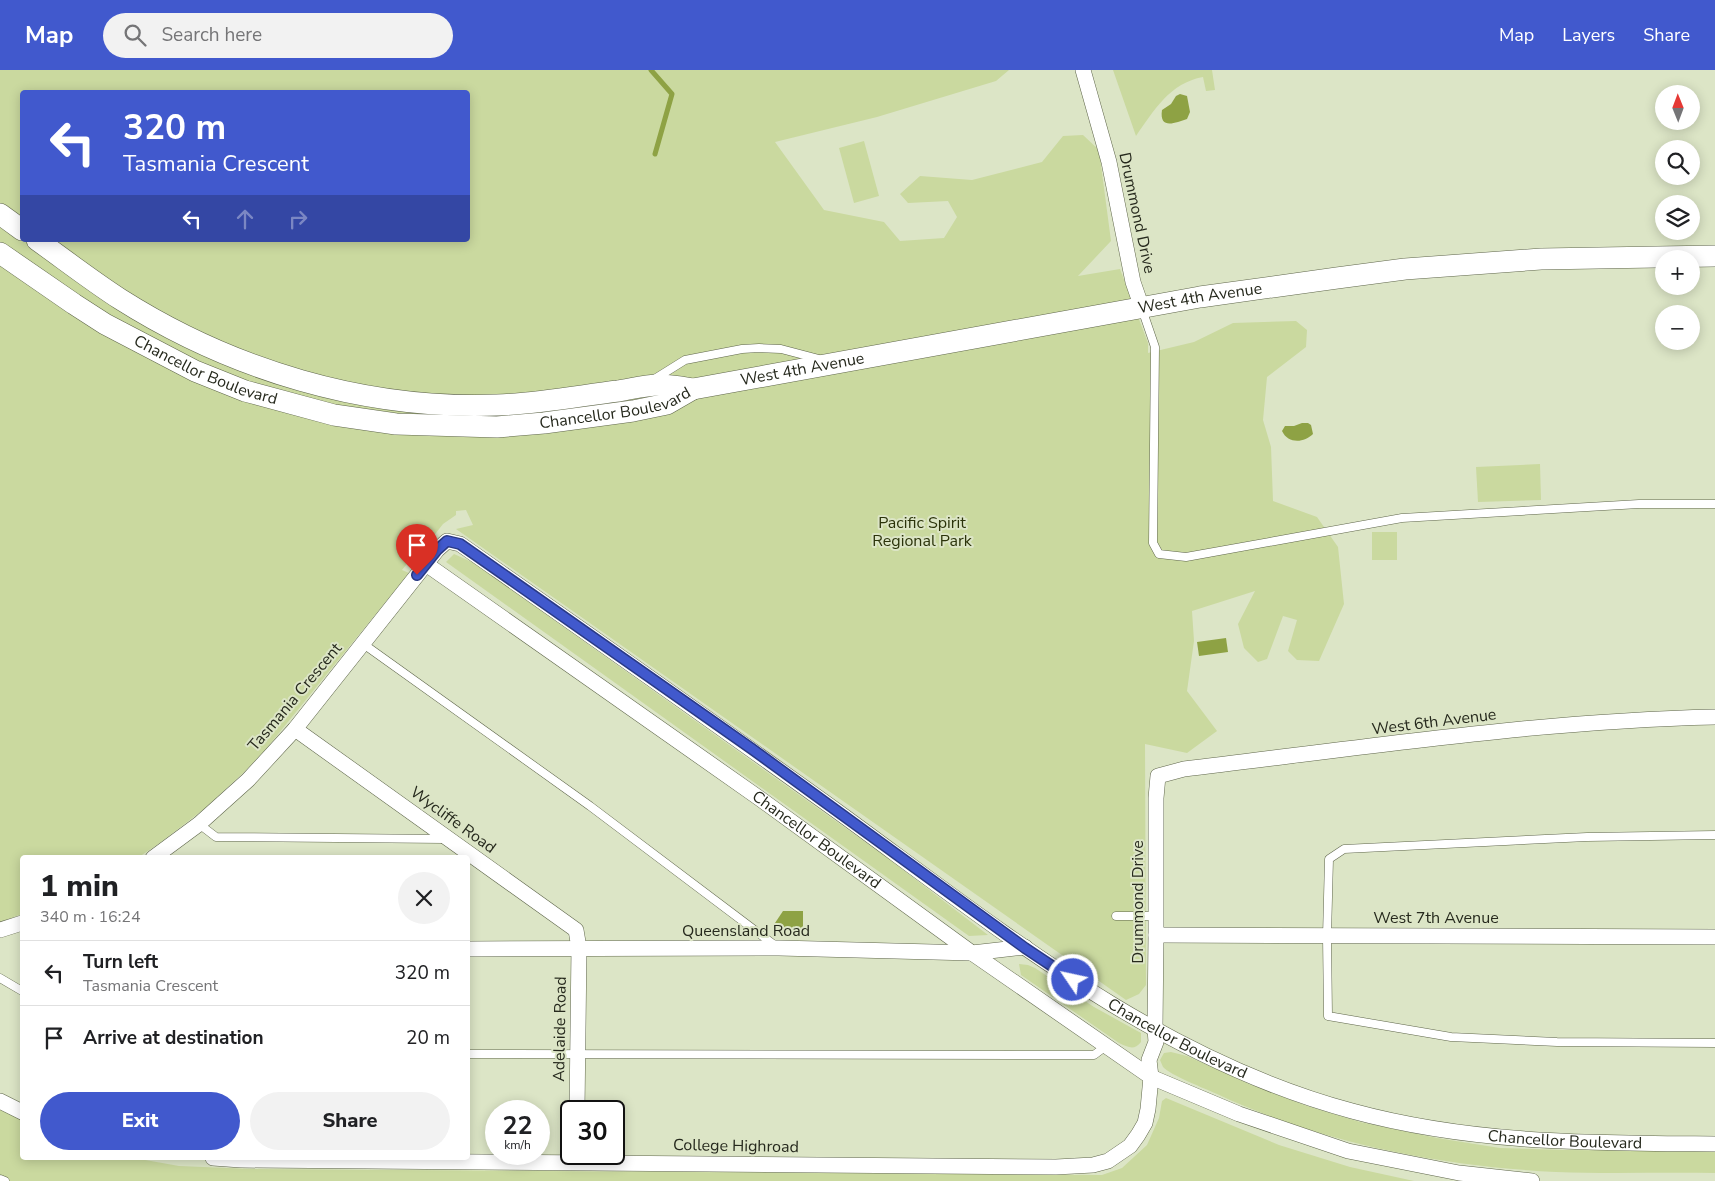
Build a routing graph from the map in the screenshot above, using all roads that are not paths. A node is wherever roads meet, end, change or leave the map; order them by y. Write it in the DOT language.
graph roads {
  1 [pos="1083,70"];
  2 [pos="0,214"];
  3 [pos="20,229"];
  4 [pos="40,242"];
  5 [pos="0,253"];
  6 [pos="1715,256"];
  7 [pos="1142,308"];
  8 [pos="835,363"];
  9 [pos="644,387"];
  10 [pos="693,389"];
  11 [pos="1715,504"];
  12 [pos="447,541"];
  13 [pos="426,564"];
  14 [pos="362,643"];
  15 [pos="1715,717"];
  16 [pos="295,729"];
  17 [pos="1158,776"];
  18 [pos="199,824"];
  19 [pos="1715,835"];
  20 [pos="450,839"];
  21 [pos="157,855"];
  22 [pos="1116,916"];
  23 [pos="1156,916"];
  24 [pos="20,924"];
  25 [pos="0,930"];
  26 [pos="1156,935"];
  27 [pos="1327,936"];
  28 [pos="1715,937"];
  29 [pos="470,948"];
  30 [pos="579,948"];
  31 [pos="779,948"];
  32 [pos="1025,948"];
  33 [pos="972,953"];
  34 [pos="0,978"];
  35 [pos="20,990"];
  36 [pos="1155,1029"];
  37 [pos="1715,1043"];
  38 [pos="1106,1046"];
  39 [pos="470,1054"];
  40 [pos="577,1054"];
  41 [pos="1151,1077"];
  42 [pos="577,1100"];
  43 [pos="0,1101"];
  44 [pos="20,1111"];
  45 [pos="1715,1144"];
  46 [pos="560,1158"];
  47 [pos="470,1159"];
  48 [pos="625,1159"];
  49 [pos="0,1179"];
  50 [pos="5,1181"];
  51 [pos="1532,1181"];
  1 -- 7 [label="street, Drummond Drive"];
  2 -- 3 [label="main road"];
  4 -- 9 [label="main road, Chancellor Boulevard"];
  5 -- 10 [label="main road, Chancellor Boulevard"];
  6 -- 7 [label="main road, West 4th Avenue"];
  7 -- 8 [label="main road, West 4th Avenue"];
  7 -- 11 [label="lane, Drummond Drive"];
  8 -- 9 [label="lane"];
  8 -- 10 [label="main road, West 4th Avenue"];
  9 -- 10 [label="main road, Chancellor Boulevard"];
  12 -- 13 [label="street, Tasmania Crescent"];
  12 -- 32 [label="street, Chancellor Boulevard"];
  13 -- 14 [label="street, Tasmania Crescent"];
  13 -- 33 [label="street, Chancellor Boulevard"];
  14 -- 16 [label="street, Tasmania Crescent"];
  14 -- 31 [label="lane"];
  15 -- 17 [label="street, West 6th Avenue"];
  16 -- 18 [label="street, Tasmania Crescent"];
  16 -- 20 [label="street, Wycliffe Road"];
  17 -- 23 [label="street, Drummond Drive"];
  18 -- 20 [label="lane"];
  18 -- 21 [label="street, Tasmania Crescent"];
  19 -- 27 [label="lane"];
  20 -- 30 [label="street, Wycliffe Road"];
  22 -- 23 [label="lane"];
  23 -- 26 [label="street, Drummond Drive"];
  24 -- 25 [label="street"];
  26 -- 27 [label="street, West 7th Avenue"];
  26 -- 36 [label="street, Drummond Drive"];
  27 -- 28 [label="street, West 7th Avenue"];
  27 -- 37 [label="lane"];
  29 -- 30 [label="street, Queensland Road"];
  30 -- 31 [label="street, Queensland Road"];
  30 -- 40 [label="street, Adelaide Road"];
  31 -- 33 [label="street, Queensland Road"];
  32 -- 33 [label="street, Queensland Road"];
  32 -- 36 [label="street, Chancellor Boulevard"];
  33 -- 38 [label="street, Chancellor Boulevard"];
  34 -- 35 [label="lane"];
  36 -- 41 [label="street, College Highroad"];
  36 -- 45 [label="street, Chancellor Boulevard"];
  38 -- 40 [label="lane"];
  38 -- 41 [label="street, Chancellor Boulevard"];
  39 -- 40 [label="lane"];
  40 -- 42 [label="street, Adelaide Road"];
  41 -- 48 [label="street, College Highroad"];
  41 -- 51 [label="street, Chancellor Boulevard"];
  43 -- 44 [label="street"];
  46 -- 47 [label="street, College Highroad"];
  49 -- 50 [label="lane"];
}
